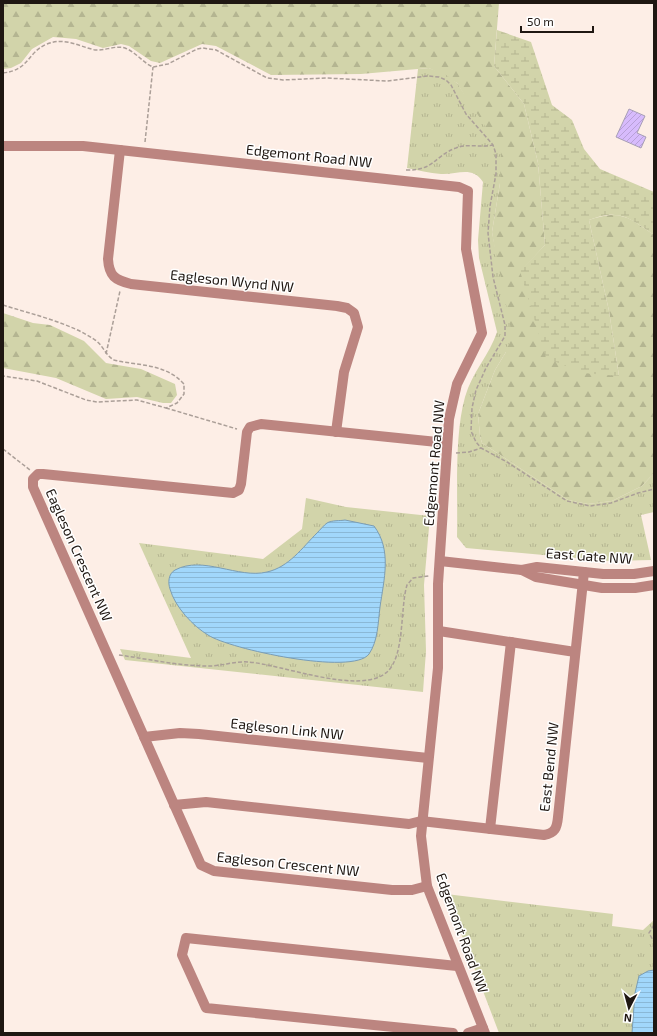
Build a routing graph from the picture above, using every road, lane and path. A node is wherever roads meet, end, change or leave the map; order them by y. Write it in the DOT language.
graph roads {
  1 [pos="153,66"];
  2 [pos="3,73"];
  3 [pos="493,145"];
  4 [pos="3,146"];
  5 [pos="120,150"];
  6 [pos="144,152"];
  7 [pos="402,180"];
  8 [pos="122,281"];
  9 [pos="3,305"];
  10 [pos="106,354"];
  11 [pos="3,376"];
  12 [pos="166,408"];
  13 [pos="247,432"];
  14 [pos="336,432"];
  15 [pos="447,447"];
  16 [pos="481,448"];
  17 [pos="3,449"];
  18 [pos="38,474"];
  19 [pos="654,489"];
  20 [pos="440,561"];
  21 [pos="522,570"];
  22 [pos="584,572"];
  23 [pos="654,572"];
  24 [pos="438,577"];
  25 [pos="582,585"];
  26 [pos="654,585"];
  27 [pos="439,631"];
  28 [pos="510,642"];
  29 [pos="575,652"];
  30 [pos="107,654"];
  31 [pos="144,737"];
  32 [pos="428,758"];
  33 [pos="174,805"];
  34 [pos="421,821"];
  35 [pos="490,829"];
  36 [pos="427,886"];
  37 [pos="654,925"];
  38 [pos="654,942"];
  39 [pos="457,966"];
  40 [pos="484,1030"];
  41 [pos="453,1033"];
  42 [pos="468,1033"];
  1 -- 2 [label="path"];
  1 -- 3 [label="path"];
  1 -- 6 [label="path"];
  3 -- 7 [label="path"];
  3 -- 16 [label="path"];
  4 -- 5 [label="street, Edgemont Road NW"];
  5 -- 6 [label="street, Edgemont Road NW"];
  5 -- 8 [label="street"];
  6 -- 7 [label="street, Edgemont Road NW"];
  7 -- 15 [label="street, Edgemont Road NW"];
  8 -- 10 [label="path"];
  8 -- 14 [label="street, Eagleson Wynd NW"];
  9 -- 10 [label="path"];
  10 -- 12 [label="path"];
  11 -- 12 [label="path"];
  12 -- 13 [label="path"];
  13 -- 14 [label="street"];
  13 -- 18 [label="street, Eagleson Crescent NW"];
  14 -- 15 [label="street"];
  15 -- 16 [label="path"];
  15 -- 20 [label="street, Edgemont Road NW"];
  16 -- 19 [label="path"];
  17 -- 18 [label="path"];
  18 -- 30 [label="street, Eagleson Crescent NW"];
  20 -- 21 [label="street, East Gate NW"];
  20 -- 24 [label="street, Edgemont Road NW"];
  21 -- 22 [label="street, East Gate NW"];
  21 -- 25 [label="street, East Gate NW"];
  22 -- 23 [label="street, East Gate NW"];
  22 -- 25 [label="street, East Bend NW"];
  24 -- 27 [label="street, Edgemont Road NW"];
  24 -- 30 [label="path"];
  25 -- 26 [label="street, East Gate NW"];
  25 -- 29 [label="street, East Bend NW"];
  27 -- 28 [label="street"];
  27 -- 32 [label="street, Edgemont Road NW"];
  28 -- 29 [label="street"];
  28 -- 35 [label="street"];
  29 -- 35 [label="street, East Bend NW"];
  30 -- 31 [label="street, Eagleson Crescent NW"];
  31 -- 32 [label="street, Eagleson Link NW"];
  31 -- 33 [label="street, Eagleson Crescent NW"];
  32 -- 34 [label="street, Edgemont Road NW"];
  33 -- 34 [label="street, East Bend NW"];
  33 -- 36 [label="street, Eagleson Crescent NW"];
  34 -- 35 [label="street, East Bend NW"];
  34 -- 36 [label="street, Edgemont Road NW"];
  36 -- 39 [label="street, Edgemont Road NW"];
  37 -- 38 [label="path"];
  39 -- 40 [label="street, Edgemont Road NW"];
  39 -- 41 [label="street"];
  40 -- 42 [label="street"];
}
